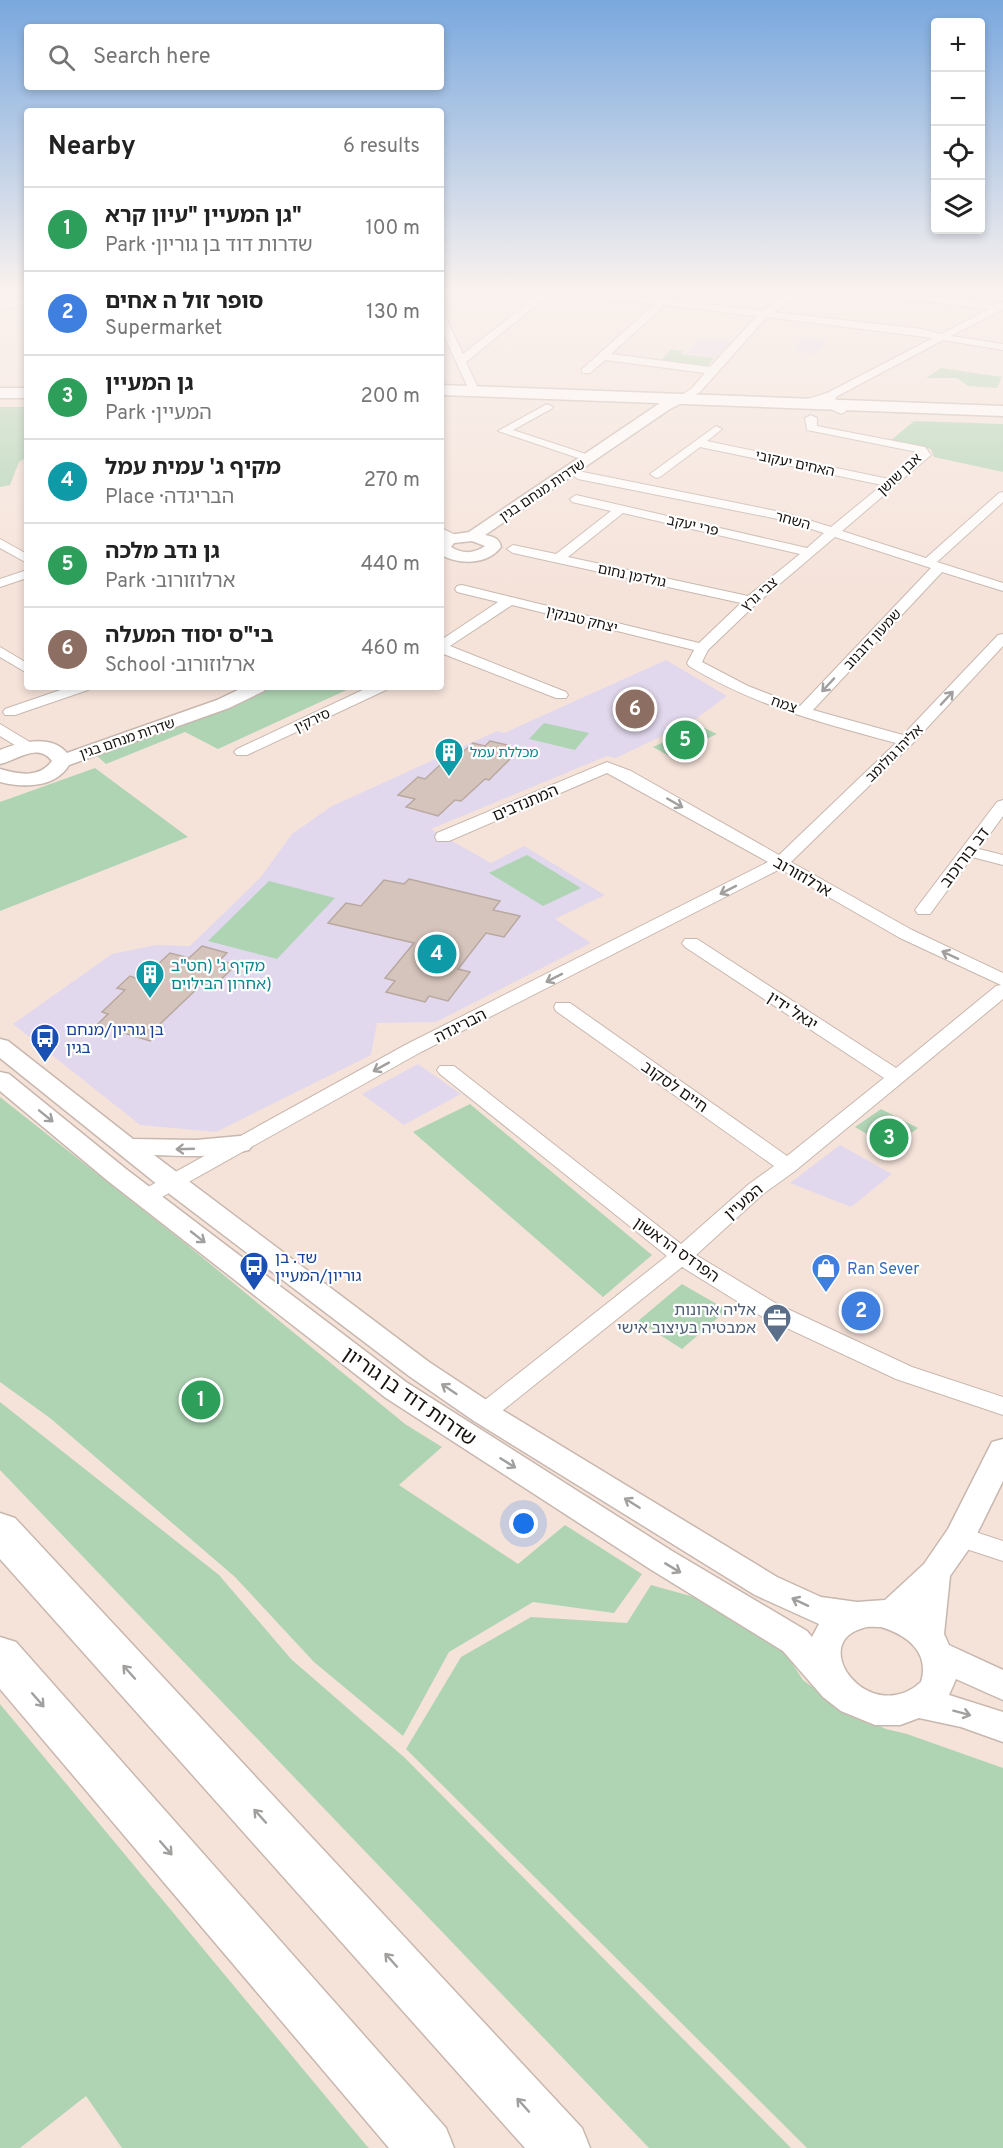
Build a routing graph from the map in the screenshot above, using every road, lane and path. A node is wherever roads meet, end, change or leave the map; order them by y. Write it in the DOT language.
graph roads {
  1 [pos="562,394"];
  2 [pos="688,394"];
  3 [pos="850,394"];
  4 [pos="444,397"];
  5 [pos="681,400"];
  6 [pos="0,402"];
  7 [pos="24,402"];
  8 [pos="598,402"];
  9 [pos="834,404"];
  10 [pos="547,407"];
  11 [pos="1003,411"];
  12 [pos="1003,417"];
  13 [pos="647,418"];
  14 [pos="811,418"];
  15 [pos="716,429"];
  16 [pos="698,443"];
  17 [pos="588,458"];
  18 [pos="656,474"];
  19 [pos="578,475"];
  20 [pos="891,483"];
  21 [pos="1003,496"];
  22 [pos="576,499"];
  23 [pos="621,509"];
  24 [pos="833,531"];
  25 [pos="473,536"];
  26 [pos="489,540"];
  27 [pos="0,543"];
  28 [pos="445,547"];
  29 [pos="513,549"];
  30 [pos="809,552"];
  31 [pos="24,557"];
  32 [pos="558,559"];
  33 [pos="934,564"];
  34 [pos="24,575"];
  35 [pos="0,583"];
  36 [pos="1003,587"];
  37 [pos="462,589"];
  38 [pos="751,601"];
  39 [pos="504,605"];
  40 [pos="1003,638"];
  41 [pos="444,645"];
  42 [pos="444,648"];
  43 [pos="702,648"];
  44 [pos="0,651"];
  45 [pos="694,663"];
  46 [pos="24,667"];
  47 [pos="59,690"];
  48 [pos="225,690"];
  49 [pos="252,690"];
  50 [pos="375,690"];
  51 [pos="561,695"];
  52 [pos="804,711"];
  53 [pos="10,712"];
  54 [pos="0,729"];
  55 [pos="880,734"];
  56 [pos="907,741"];
  57 [pos="10,749"];
  58 [pos="242,752"];
  59 [pos="58,756"];
  60 [pos="891,757"];
  61 [pos="607,767"];
  62 [pos="2,777"];
  63 [pos="1003,805"];
  64 [pos="443,837"];
  65 [pos="968,851"];
  66 [pos="1003,860"];
  67 [pos="780,863"];
  68 [pos="924,910"];
  69 [pos="691,943"];
  70 [pos="1003,980"];
  71 [pos="1003,990"];
  72 [pos="563,1007"];
  73 [pos="0,1047"];
  74 [pos="447,1070"];
  75 [pos="896,1077"];
  76 [pos="0,1079"];
  77 [pos="240,1144"];
  78 [pos="130,1147"];
  79 [pos="788,1166"];
  80 [pos="172,1183"];
  81 [pos="146,1197"];
  82 [pos="681,1256"];
  83 [pos="1003,1406"];
  84 [pos="484,1413"];
  85 [pos="1003,1450"];
  86 [pos="0,1530"];
  87 [pos="960,1537"];
  88 [pos="1003,1551"];
  89 [pos="935,1573"];
  90 [pos="856,1615"];
  91 [pos="890,1616"];
  92 [pos="933,1646"];
  93 [pos="0,1656"];
  94 [pos="1003,1686"];
  95 [pos="835,1687"];
  96 [pos="920,1704"];
  97 [pos="1003,1727"];
  98 [pos="287,1988"];
  99 [pos="407,2148"];
  100 [pos="426,2148"];
  101 [pos="562,2148"];
  1 -- 5 [label="main road"];
  2 -- 5 [label="street"];
  3 -- 9 [label="street"];
  4 -- 8 [label="main road"];
  5 -- 8 [label="main road"];
  5 -- 9 [label="main road"];
  5 -- 9 [label="main road"];
  5 -- 13 [label="street, שדרות מנחם בגין"];
  5 -- 19 [label="street, שדרות מנחם בגין"];
  6 -- 7 [label="main road"];
  8 -- 13 [label="main road"];
  9 -- 11 [label="main road"];
  9 -- 12 [label="main road"];
  10 -- 17 [label="street"];
  13 -- 17 [label="street, שדרות מנחם בגין"];
  14 -- 20 [label="street, אבן שושן"];
  15 -- 16 [label="street"];
  16 -- 18 [label="street"];
  16 -- 20 [label="street, האחים יעקובי"];
  17 -- 25 [label="street, שדרות מנחם בגין"];
  19 -- 24 [label="street, השחר"];
  19 -- 26 [label="street, שדרות מנחם בגין"];
  20 -- 24 [label="street, אבן שושן"];
  21 -- 33 [label="street, שמעון דובנוב"];
  22 -- 23 [label="street, פרי יעקב"];
  23 -- 30 [label="street, פרי יעקב"];
  23 -- 32 [label="street"];
  24 -- 30 [label="street, צבי גרץ"];
  24 -- 33 [label="street, השחר"];
  25 -- 26 [label="street"];
  25 -- 28 [label="street"];
  26 -- 28 [label="street, שדרות מנחם בגין"];
  27 -- 31 [label="street"];
  29 -- 32 [label="street, גולדמן נחום"];
  30 -- 38 [label="street, צבי גרץ"];
  32 -- 38 [label="street, גולדמן נחום"];
  33 -- 36 [label="street, השחר"];
  33 -- 52 [label="street, שמעון דובנוב, one-way"];
  34 -- 35 [label="street"];
  37 -- 39 [label="street, יצחק טבנקין"];
  38 -- 43 [label="street, צבי גרץ"];
  39 -- 41 [label="street"];
  39 -- 43 [label="street, יצחק טבנקין"];
  56 -- 40 [label="street, אליהו גולומב, one-way"];
  42 -- 51 [label="street"];
  43 -- 45 [label="street, צבי גרץ"];
  44 -- 46 [label="street"];
  45 -- 52 [label="street, צמח"];
  47 -- 53 [label="street"];
  48 -- 59 [label="street, שדרות מנחם בגין"];
  49 -- 59 [label="street, שדרות מנחם בגין"];
  50 -- 58 [label="street, סירקין"];
  52 -- 55 [label="street, צמח"];
  54 -- 57 [label="street"];
  55 -- 56 [label="street, צמח"];
  55 -- 60 [label="street"];
  56 -- 60 [label="street, אליהו גולומב"];
  57 -- 59 [label="street"];
  59 -- 62 [label="street"];
  60 -- 67 [label="street, אליהו גולומב"];
  61 -- 64 [label="street, המתנדבים"];
  61 -- 67 [label="street, ארלוזורוב, one-way"];
  63 -- 65 [label="street, דב בורוכוב"];
  65 -- 66 [label="street"];
  65 -- 68 [label="street, דב בורוכוב"];
  70 -- 67 [label="street, ארלוזורוב, one-way"];
  67 -- 77 [label="street, הבריגדה, one-way"];
  69 -- 75 [label="street, יגאל ידין"];
  71 -- 75 [label="street, המעיין"];
  72 -- 79 [label="street, חיים לסקוב"];
  73 -- 78 [label="street, שדרות דוד בן גוריון"];
  74 -- 82 [label="street, הפרדס הראשון"];
  75 -- 79 [label="street, המעיין"];
  76 -- 81 [label="street, שדרות דוד בן גוריון, one-way"];
  77 -- 78 [label="street, one-way"];
  77 -- 80 [label="street, הבריגדה"];
  78 -- 80 [label="street, שדרות דוד בן גוריון"];
  79 -- 82 [label="street, המעיין"];
  80 -- 81 [label="street, הבריגדה"];
  84 -- 80 [label="street, שדרות דוד בן גוריון, one-way"];
  81 -- 95 [label="street, שדרות דוד בן גוריון, one-way"];
  82 -- 83 [label="street, הפרדס הראשון"];
  82 -- 84 [label="street, המעיין"];
  90 -- 84 [label="street, שדרות דוד בן גוריון, one-way"];
  85 -- 87 [label="street"];
  101 -- 86 [label="highway, one-way"];
  87 -- 88 [label="street"];
  87 -- 89 [label="street"];
  89 -- 91 [label="street"];
  89 -- 92 [label="street"];
  90 -- 91 [label="street"];
  90 -- 95 [label="street"];
  91 -- 92 [label="street"];
  92 -- 94 [label="street"];
  92 -- 96 [label="street"];
  93 -- 98 [label="highway, one-way"];
  95 -- 96 [label="street"];
  96 -- 97 [label="street, one-way"];
  98 -- 99 [label="highway"];
  98 -- 100 [label="highway"];
}
